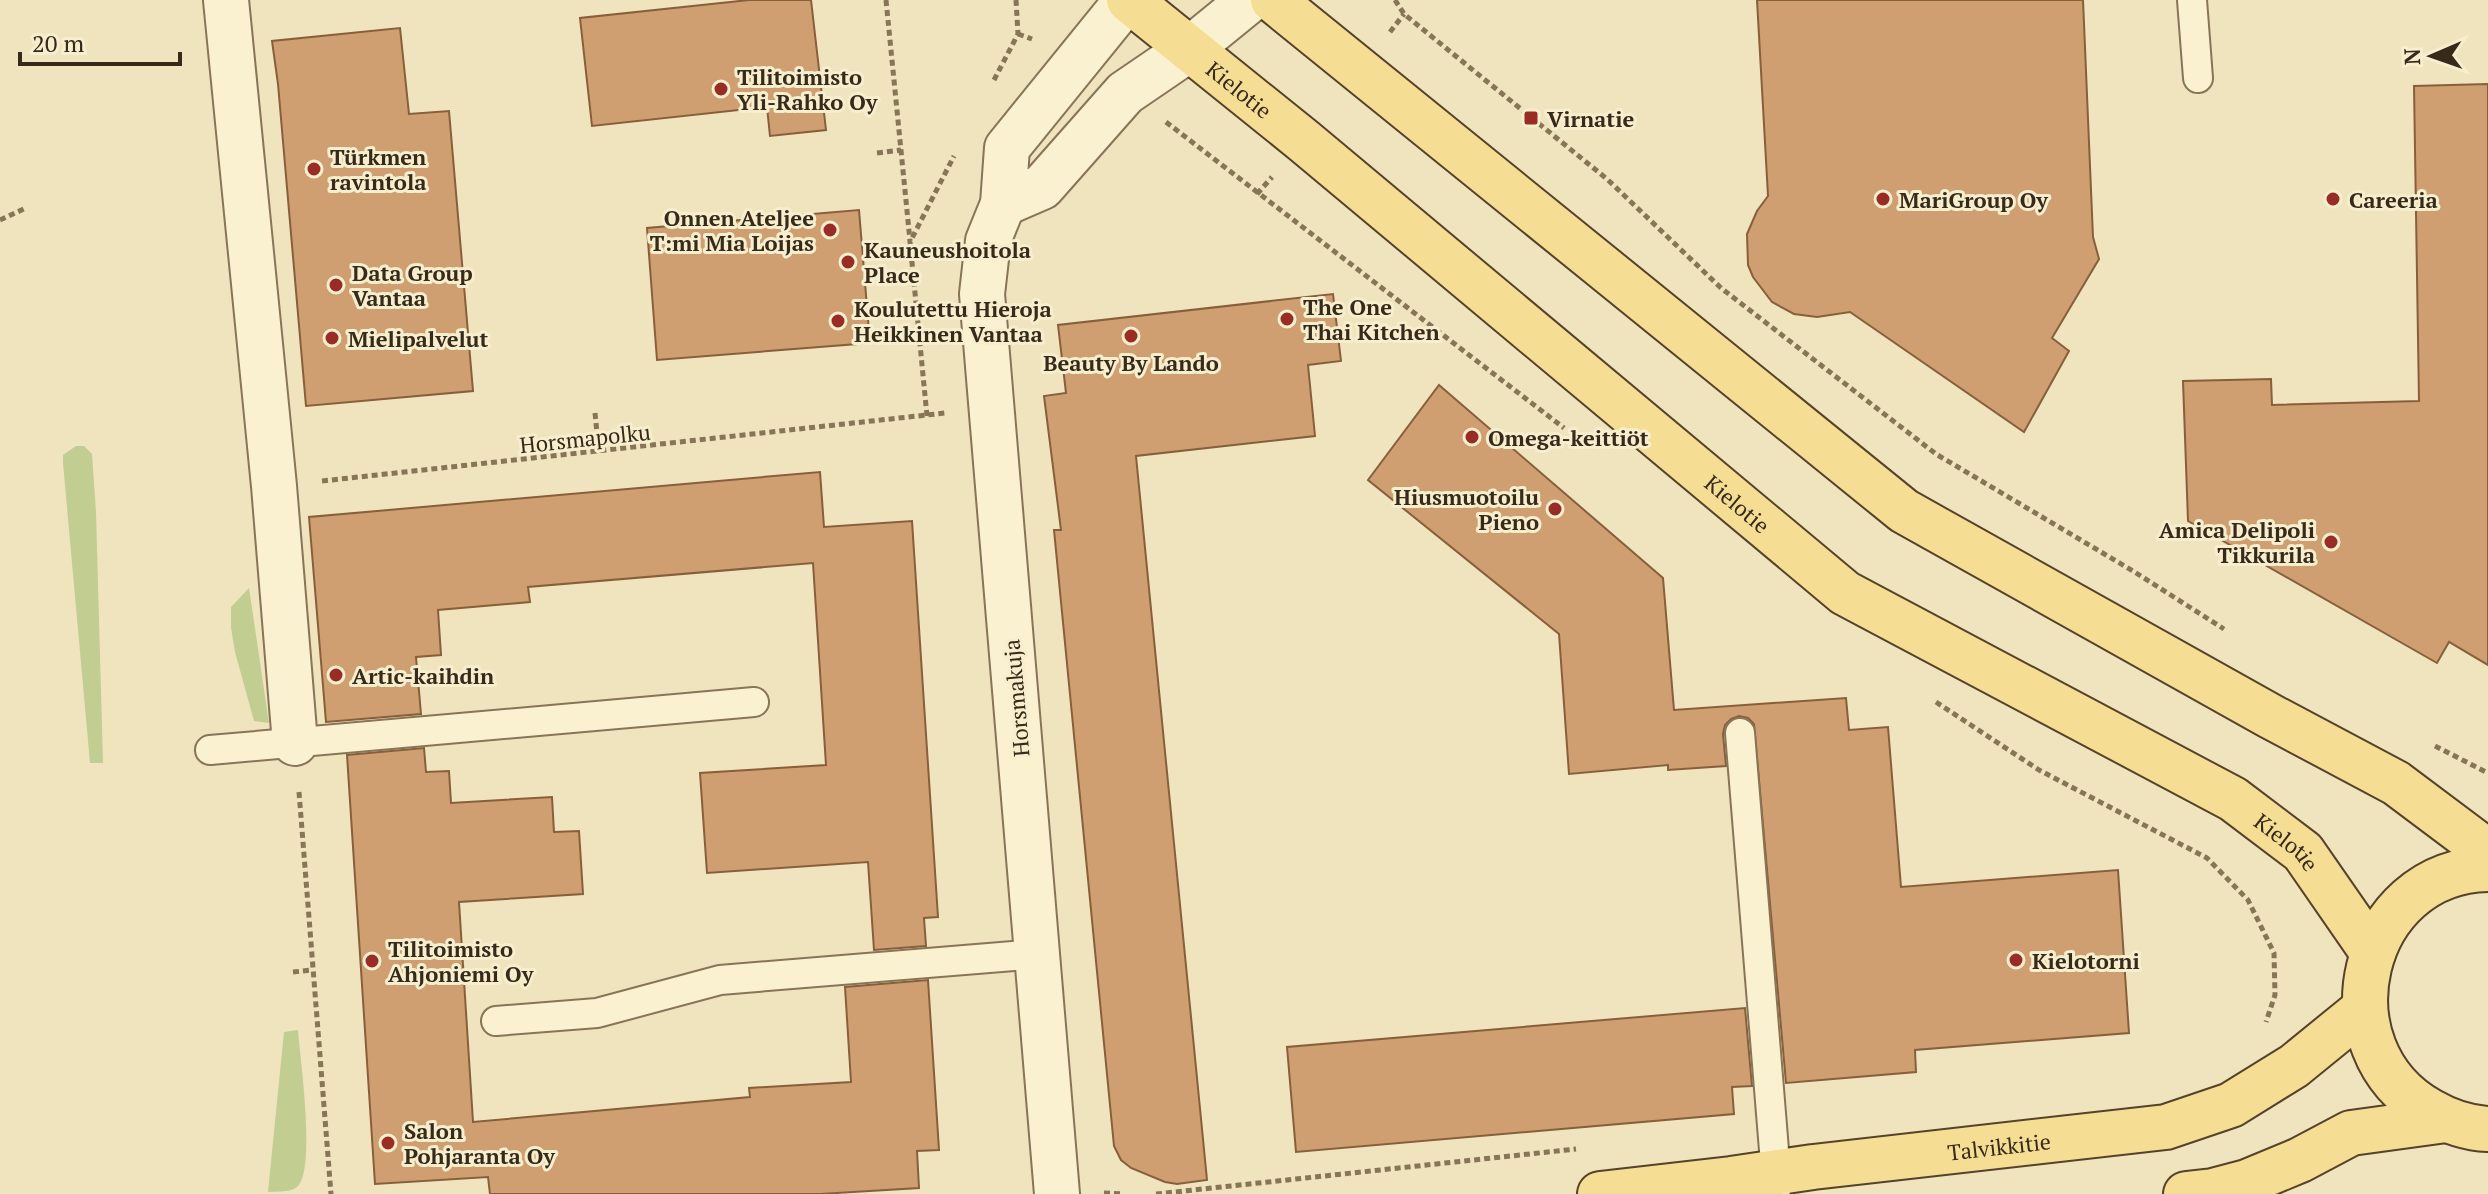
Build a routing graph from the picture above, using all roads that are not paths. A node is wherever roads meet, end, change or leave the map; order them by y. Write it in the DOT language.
graph roads {
  1 [pos="226,0"];
  2 [pos="1128,0"];
  3 [pos="1250,0"];
  4 [pos="1273,0"];
  5 [pos="2192,0"];
  6 [pos="1191,48"];
  7 [pos="2198,78"];
  8 [pos="1003,204"];
  9 [pos="754,702"];
  10 [pos="1740,733"];
  11 [pos="295,743"];
  12 [pos="210,750"];
  13 [pos="2488,852"];
  14 [pos="2488,869"];
  15 [pos="2373,953"];
  16 [pos="1038,954"];
  17 [pos="2364,1009"];
  18 [pos="496,1021"];
  19 [pos="2467,1124"];
  20 [pos="1795,1182"];
  21 [pos="1057,1194"];
  22 [pos="1600,1194"];
  23 [pos="2186,1194"];
  1 -- 11 [label="street"];
  2 -- 6 [label="main road, Kielotie"];
  2 -- 8 [label="street, Horsmakuja"];
  3 -- 6 [label="street"];
  4 -- 13 [label="main road"];
  5 -- 7 [label="lane"];
  6 -- 8 [label="street"];
  6 -- 15 [label="main road, Kielotie"];
  8 -- 16 [label="street, Horsmakuja"];
  9 -- 11 [label="lane"];
  10 -- 20 [label="lane"];
  11 -- 12 [label="lane"];
  14 -- 15 [label="main road"];
  15 -- 17 [label="main road"];
  16 -- 18 [label="lane"];
  16 -- 21 [label="street, Horsmakuja"];
  17 -- 19 [label="main road"];
  17 -- 20 [label="main road, Talvikkitie"];
  19 -- 23 [label="main road"];
  20 -- 22 [label="main road, Talvikkitie"];
}
